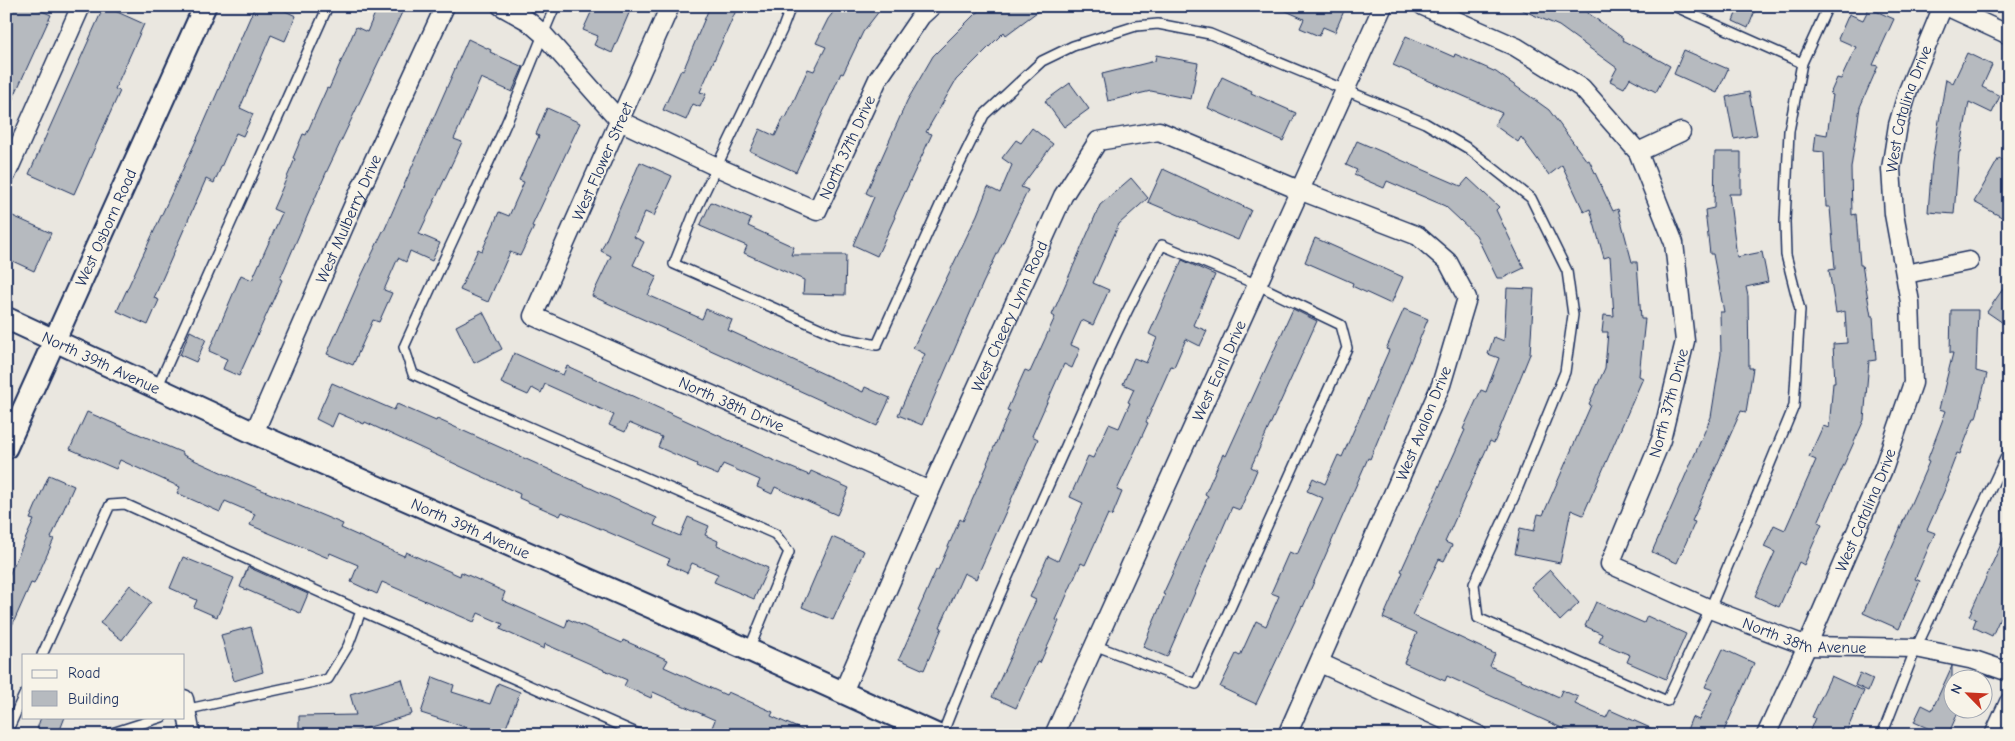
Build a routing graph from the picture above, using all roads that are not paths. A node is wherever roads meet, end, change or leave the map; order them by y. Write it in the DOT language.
graph roads {
  1 [pos="81,6"];
  2 [pos="206,6"];
  3 [pos="328,6"];
  4 [pos="445,6"];
  5 [pos="501,6"];
  6 [pos="556,6"];
  7 [pos="670,6"];
  8 [pos="791,6"];
  9 [pos="932,6"];
  10 [pos="1383,6"];
  11 [pos="1423,6"];
  12 [pos="1674,6"];
  13 [pos="1828,6"];
  14 [pos="1944,6"];
  15 [pos="543,34"];
  16 [pos="2009,35"];
  17 [pos="1802,63"];
  18 [pos="1345,89"];
  19 [pos="620,121"];
  20 [pos="1681,132"];
  21 [pos="1638,152"];
  22 [pos="716,167"];
  23 [pos="6,175"];
  24 [pos="1299,190"];
  25 [pos="1969,261"];
  26 [pos="1906,274"];
  27 [pos="1258,285"];
  28 [pos="533,316"];
  29 [pos="6,318"];
  30 [pos="55,340"];
  31 [pos="156,388"];
  32 [pos="254,433"];
  33 [pos="6,448"];
  34 [pos="2009,450"];
  35 [pos="930,491"];
  36 [pos="1610,564"];
  37 [pos="1710,609"];
  38 [pos="361,611"];
  39 [pos="1094,645"];
  40 [pos="1807,646"];
  41 [pos="1916,648"];
  42 [pos="749,650"];
  43 [pos="42,654"];
  44 [pos="1320,663"];
  45 [pos="2009,672"];
  46 [pos="843,692"];
  47 [pos="22,699"];
  48 [pos="2009,702"];
  49 [pos="185,706"];
  50 [pos="185,710"];
  51 [pos="159,718"];
  52 [pos="6,734"];
  53 [pos="106,735"];
  54 [pos="191,735"];
  55 [pos="641,735"];
  56 [pos="937,735"];
  57 [pos="942,735"];
  58 [pos="1054,735"];
  59 [pos="1288,735"];
  60 [pos="1478,735"];
  61 [pos="1766,735"];
  62 [pos="1882,735"];
  63 [pos="1994,735"];
  1 -- 23 [label="street"];
  2 -- 30 [label="street, West Osborn Road"];
  3 -- 31 [label="lane"];
  4 -- 32 [label="street, West Mulberry Drive"];
  5 -- 15 [label="street"];
  6 -- 15 [label="lane"];
  7 -- 19 [label="street, West Flower Street"];
  8 -- 22 [label="lane"];
  9 -- 22 [label="street, North 37th Drive"];
  10 -- 18 [label="street, West Earll Drive"];
  11 -- 21 [label="street, North 37th Drive"];
  12 -- 17 [label="lane"];
  13 -- 17 [label="lane"];
  14 -- 16 [label="street"];
  14 -- 26 [label="street, West Catalina Drive"];
  15 -- 19 [label="street"];
  15 -- 42 [label="lane"];
  17 -- 37 [label="lane"];
  18 -- 22 [label="lane"];
  18 -- 24 [label="street, West Earll Drive"];
  18 -- 37 [label="lane"];
  19 -- 22 [label="street, North 37th Drive"];
  19 -- 28 [label="street, West Flower Street"];
  20 -- 21 [label="street"];
  21 -- 36 [label="street, North 37th Drive"];
  24 -- 27 [label="street, West Earll Drive"];
  24 -- 35 [label="street, West Cheery Lynn Road"];
  24 -- 44 [label="street, West Avalon Drive"];
  25 -- 26 [label="street"];
  26 -- 40 [label="street, West Catalina Drive"];
  27 -- 39 [label="street, West Earll Drive"];
  27 -- 39 [label="lane"];
  27 -- 57 [label="lane"];
  28 -- 35 [label="street, North 38th Drive"];
  29 -- 30 [label="street, North 39th Avenue"];
  30 -- 31 [label="street, North 39th Avenue"];
  30 -- 33 [label="street, West Osborn Road"];
  31 -- 32 [label="street, North 39th Avenue"];
  32 -- 42 [label="street, North 39th Avenue"];
  34 -- 41 [label="lane"];
  35 -- 46 [label="street, West Cheery Lynn Road"];
  36 -- 37 [label="street, North 38th Avenue"];
  37 -- 40 [label="street, North 38th Avenue"];
  38 -- 43 [label="lane"];
  38 -- 49 [label="lane"];
  38 -- 55 [label="lane"];
  39 -- 58 [label="street, West Earll Drive"];
  40 -- 41 [label="street, North 38th Avenue"];
  40 -- 61 [label="street, West Catalina Drive"];
  41 -- 45 [label="street, North 38th Avenue"];
  41 -- 62 [label="lane"];
  42 -- 46 [label="street, North 39th Avenue"];
  44 -- 59 [label="street, West Avalon Drive"];
  44 -- 60 [label="street"];
  46 -- 56 [label="street, North 39th Avenue"];
  47 -- 52 [label="lane"];
  48 -- 63 [label="street"];
  50 -- 54 [label="street"];
  51 -- 53 [label="lane"];
}
